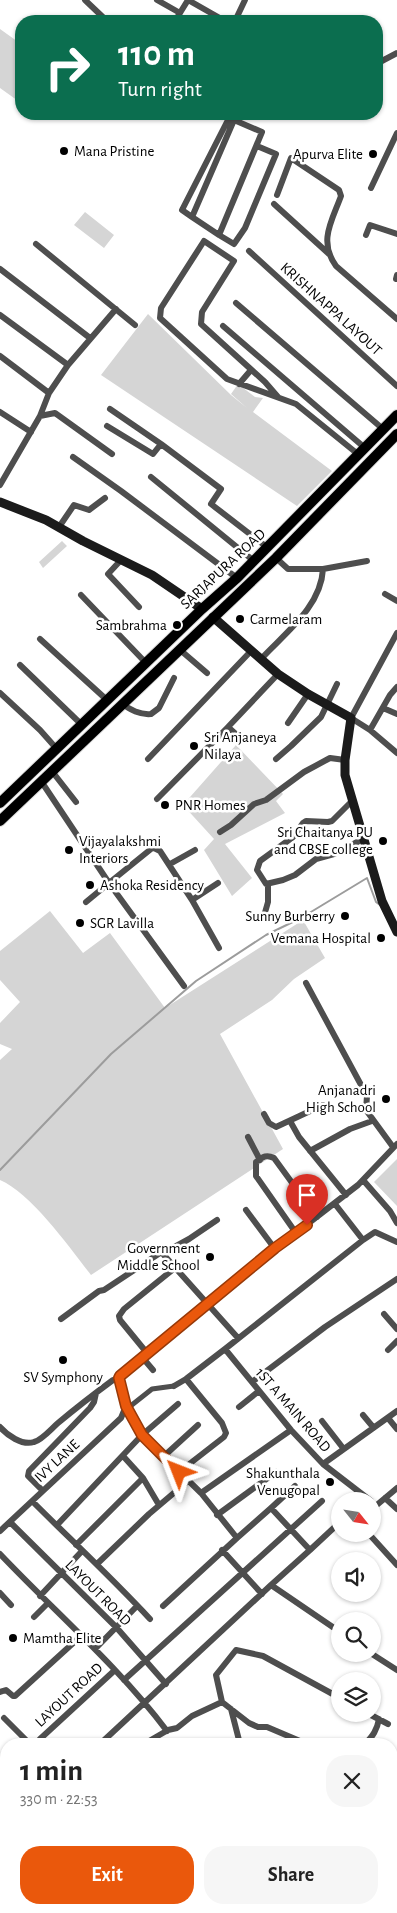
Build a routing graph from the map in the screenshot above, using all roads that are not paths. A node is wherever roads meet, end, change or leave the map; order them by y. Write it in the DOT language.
graph roads {
  1 [pos="85,0"];
  2 [pos="156,0"];
  3 [pos="188,0"];
  4 [pos="245,0"];
  5 [pos="199,3"];
  6 [pos="180,13"];
  7 [pos="101,15"];
  8 [pos="216,15"];
  9 [pos="238,15"];
  10 [pos="397,53"];
  11 [pos="383,60"];
  12 [pos="231,120"];
  13 [pos="232,120"];
  14 [pos="242,120"];
  15 [pos="397,133"];
  16 [pos="257,146"];
  17 [pos="371,188"];
  18 [pos="276,195"];
  19 [pos="274,204"];
  20 [pos="192,217"];
  21 [pos="397,234"];
  22 [pos="219,235"];
  23 [pos="366,236"];
  24 [pos="36,244"];
  25 [pos="249,251"];
  26 [pos="330,255"];
  27 [pos="0,269"];
  28 [pos="236,302"];
  29 [pos="116,309"];
  30 [pos="0,315"];
  31 [pos="397,319"];
  32 [pos="135,325"];
  33 [pos="223,326"];
  34 [pos="90,338"];
  35 [pos="0,356"];
  36 [pos="68,365"];
  37 [pos="251,370"];
  38 [pos="239,384"];
  39 [pos="397,386"];
  40 [pos="50,393"];
  41 [pos="278,397"];
  42 [pos="110,409"];
  43 [pos="0,412"];
  44 [pos="397,415"];
  45 [pos="40,416"];
  46 [pos="107,426"];
  47 [pos="383,429"];
  48 [pos="31,432"];
  49 [pos="397,434"];
  50 [pos="161,444"];
  51 [pos="362,452"];
  52 [pos="112,454"];
  53 [pos="73,458"];
  54 [pos="151,476"];
  55 [pos="0,485"];
  56 [pos="105,498"];
  57 [pos="0,502"];
  58 [pos="59,527"];
  59 [pos="268,548"];
  60 [pos="276,558"];
  61 [pos="121,560"];
  62 [pos="254,561"];
  63 [pos="366,561"];
  64 [pos="323,569"];
  65 [pos="237,578"];
  66 [pos="385,594"];
  67 [pos="81,595"];
  68 [pos="397,601"];
  69 [pos="139,608"];
  70 [pos="202,609"];
  71 [pos="213,617"];
  72 [pos="397,633"];
  73 [pos="40,639"];
  74 [pos="179,649"];
  75 [pos="251,651"];
  76 [pos="261,659"];
  77 [pos="146,663"];
  78 [pos="20,666"];
  79 [pos="207,673"];
  80 [pos="278,674"];
  81 [pos="174,678"];
  82 [pos="337,684"];
  83 [pos="397,687"];
  84 [pos="0,693"];
  85 [pos="308,694"];
  86 [pos="107,700"];
  87 [pos="122,703"];
  88 [pos="327,705"];
  89 [pos="383,708"];
  90 [pos="397,714"];
  91 [pos="351,718"];
  92 [pos="288,723"];
  93 [pos="81,724"];
  94 [pos="228,727"];
  95 [pos="370,730"];
  96 [pos="238,736"];
  97 [pos="56,748"];
  98 [pos="397,753"];
  99 [pos="276,759"];
  100 [pos="148,760"];
  101 [pos="345,760"];
  102 [pos="51,770"];
  103 [pos="41,781"];
  104 [pos="157,798"];
  105 [pos="352,801"];
  106 [pos="76,802"];
  107 [pos="0,803"];
  108 [pos="0,821"];
  109 [pos="220,832"];
  110 [pos="363,839"];
  111 [pos="195,850"];
  112 [pos="170,864"];
  113 [pos="109,883"];
  114 [pos="218,883"];
  115 [pos="268,884"];
  116 [pos="192,900"];
  117 [pos="86,902"];
  118 [pos="264,916"];
  119 [pos="397,932"];
  120 [pos="219,948"];
  121 [pos="306,983"];
  122 [pos="184,986"];
  123 [pos="323,1106"];
  124 [pos="264,1114"];
  125 [pos="290,1121"];
  126 [pos="372,1121"];
  127 [pos="248,1137"];
  128 [pos="395,1146"];
  129 [pos="310,1151"];
  130 [pos="260,1160"];
  131 [pos="363,1180"];
  132 [pos="346,1195"];
  133 [pos="335,1204"];
  134 [pos="246,1210"];
  135 [pos="318,1217"];
  136 [pos="216,1220"];
  137 [pos="397,1223"];
  138 [pos="296,1233"];
  139 [pos="363,1240"];
  140 [pos="397,1242"];
  141 [pos="275,1248"];
  142 [pos="165,1255"];
  143 [pos="176,1267"];
  144 [pos="397,1279"];
  145 [pos="208,1303"];
  146 [pos="384,1314"];
  147 [pos="62,1319"];
  148 [pos="397,1329"];
  149 [pos="238,1338"];
  150 [pos="397,1341"];
  151 [pos="225,1349"];
  152 [pos="388,1350"];
  153 [pos="145,1355"];
  154 [pos="153,1370"];
  155 [pos="119,1378"];
  156 [pos="186,1380"];
  157 [pos="252,1382"];
  158 [pos="174,1386"];
  159 [pos="259,1390"];
  160 [pos="96,1393"];
  161 [pos="178,1404"];
  162 [pos="127,1407"];
  163 [pos="239,1407"];
  164 [pos="397,1411"];
  165 [pos="363,1415"];
  166 [pos="388,1418"];
  167 [pos="322,1421"];
  168 [pos="198,1425"];
  169 [pos="0,1427"];
  170 [pos="373,1427"];
  171 [pos="397,1429"];
  172 [pos="291,1430"];
  173 [pos="142,1435"];
  174 [pos="343,1448"];
  175 [pos="123,1456"];
  176 [pos="163,1457"];
  177 [pos="324,1464"];
  178 [pos="179,1472"];
  179 [pos="276,1472"];
  180 [pos="143,1478"];
  181 [pos="188,1482"];
  182 [pos="295,1486"];
  183 [pos="397,1488"];
  184 [pos="43,1491"];
  185 [pos="357,1492"];
  186 [pos="201,1494"];
  187 [pos="386,1498"];
  188 [pos="32,1501"];
  189 [pos="322,1501"];
  190 [pos="381,1501"];
  191 [pos="159,1506"];
  192 [pos="271,1508"];
  193 [pos="397,1509"];
  194 [pos="217,1515"];
  195 [pos="10,1522"];
  196 [pos="56,1525"];
  197 [pos="291,1529"];
  198 [pos="331,1530"];
  199 [pos="0,1531"];
  200 [pos="237,1538"];
  201 [pos="376,1542"];
  202 [pos="76,1544"];
  203 [pos="222,1550"];
  204 [pos="310,1550"];
  205 [pos="82,1551"];
  206 [pos="0,1554"];
  207 [pos="97,1564"];
  208 [pos="397,1565"];
  209 [pos="241,1572"];
  210 [pos="62,1574"];
  211 [pos="271,1585"];
  212 [pos="0,1594"];
  213 [pos="262,1594"];
  214 [pos="40,1596"];
  215 [pos="48,1603"];
  216 [pos="11,1605"];
  217 [pos="137,1606"];
  218 [pos="163,1606"];
  219 [pos="34,1618"];
  220 [pos="150,1619"];
  221 [pos="331,1626"];
  222 [pos="116,1627"];
  223 [pos="82,1635"];
  224 [pos="95,1649"];
  225 [pos="145,1660"];
  226 [pos="381,1660"];
  227 [pos="116,1670"];
  228 [pos="397,1670"];
  229 [pos="124,1680"];
  230 [pos="166,1684"];
  231 [pos="0,1692"];
  232 [pos="331,1693"];
  233 [pos="222,1702"];
  234 [pos="146,1703"];
  235 [pos="231,1709"];
  236 [pos="4,1718"];
  237 [pos="381,1720"];
  238 [pos="379,1722"];
  239 [pos="388,1724"];
  240 [pos="167,1731"];
  241 [pos="24,1738"];
  242 [pos="41,1738"];
  243 [pos="107,1738"];
  244 [pos="155,1738"];
  245 [pos="238,1738"];
  246 [pos="294,1738"];
  247 [pos="372,1738"];
  1 -- 7 [label="street"];
  2 -- 6 [label="street"];
  3 -- 5 [label="street"];
  3 -- 6 [label="street"];
  4 -- 9 [label="street"];
  5 -- 8 [label="street"];
  10 -- 11 [label="street"];
  12 -- 20 [label="street"];
  13 -- 20 [label="street"];
  14 -- 16 [label="street"];
  15 -- 17 [label="street"];
  16 -- 22 [label="street"];
  16 -- 22 [label="street"];
  18 -- 26 [label="street"];
  19 -- 26 [label="street"];
  20 -- 22 [label="street"];
  21 -- 23 [label="street"];
  24 -- 29 [label="street"];
  25 -- 39 [label="street, KRISHNAPPA LAYOUT"];
  26 -- 31 [label="street"];
  27 -- 34 [label="street"];
  28 -- 47 [label="street"];
  29 -- 32 [label="street"];
  29 -- 34 [label="street"];
  30 -- 36 [label="street"];
  33 -- 51 [label="street"];
  34 -- 36 [label="street"];
  35 -- 40 [label="street"];
  36 -- 40 [label="street"];
  37 -- 38 [label="street"];
  37 -- 38 [label="street"];
  37 -- 41 [label="street"];
  38 -- 41 [label="street"];
  40 -- 45 [label="street"];
  41 -- 51 [label="street"];
  42 -- 50 [label="street"];
  43 -- 48 [label="street"];
  44 -- 47 [label="main road, SARJAPURA ROAD"];
  45 -- 48 [label="street"];
  45 -- 52 [label="street"];
  46 -- 50 [label="street"];
  47 -- 51 [label="main road, SARJAPURA ROAD"];
  48 -- 55 [label="street"];
  49 -- 60 [label="main road, SARJAPURA ROAD"];
  50 -- 59 [label="street"];
  51 -- 59 [label="main road, SARJAPURA ROAD"];
  53 -- 65 [label="street"];
  54 -- 62 [label="street"];
  56 -- 58 [label="street"];
  57 -- 58 [label="main road"];
  58 -- 61 [label="main road"];
  59 -- 62 [label="main road, SARJAPURA ROAD"];
  60 -- 64 [label="street"];
  60 -- 71 [label="main road, SARJAPURA ROAD"];
  61 -- 69 [label="street"];
  61 -- 70 [label="main road"];
  62 -- 65 [label="main road, SARJAPURA ROAD"];
  63 -- 64 [label="street"];
  64 -- 76 [label="street"];
  65 -- 70 [label="main road, SARJAPURA ROAD"];
  66 -- 68 [label="street"];
  67 -- 77 [label="street"];
  70 -- 77 [label="main road, SARJAPURA ROAD"];
  71 -- 74 [label="main road, SARJAPURA ROAD"];
  71 -- 75 [label="main road"];
  72 -- 91 [label="street"];
  73 -- 86 [label="street"];
  74 -- 79 [label="street"];
  74 -- 87 [label="main road, SARJAPURA ROAD"];
  75 -- 76 [label="main road"];
  75 -- 100 [label="street"];
  76 -- 80 [label="main road"];
  77 -- 86 [label="main road, SARJAPURA ROAD"];
  78 -- 93 [label="street"];
  80 -- 85 [label="main road"];
  80 -- 94 [label="street"];
  81 -- 87 [label="street"];
  82 -- 88 [label="street"];
  83 -- 89 [label="street"];
  84 -- 97 [label="street"];
  85 -- 88 [label="main road"];
  85 -- 92 [label="street"];
  86 -- 93 [label="main road, SARJAPURA ROAD"];
  87 -- 102 [label="main road, SARJAPURA ROAD"];
  88 -- 91 [label="main road"];
  88 -- 99 [label="street"];
  89 -- 90 [label="street"];
  89 -- 95 [label="street"];
  91 -- 95 [label="street"];
  91 -- 101 [label="main road"];
  93 -- 97 [label="main road, SARJAPURA ROAD"];
  94 -- 96 [label="street"];
  94 -- 104 [label="street"];
  95 -- 98 [label="street"];
  97 -- 107 [label="main road, SARJAPURA ROAD"];
  101 -- 105 [label="main road"];
  101 -- 109 [label="street"];
  102 -- 103 [label="main road, SARJAPURA ROAD"];
  102 -- 106 [label="street"];
  103 -- 108 [label="main road, SARJAPURA ROAD"];
  103 -- 113 [label="street"];
  105 -- 110 [label="main road"];
  105 -- 115 [label="street"];
  110 -- 115 [label="street"];
  110 -- 119 [label="main road"];
  111 -- 112 [label="street"];
  112 -- 113 [label="street"];
  112 -- 116 [label="street"];
  113 -- 117 [label="street"];
  113 -- 122 [label="street"];
  114 -- 116 [label="street"];
  115 -- 118 [label="street"];
  116 -- 120 [label="street"];
  121 -- 126 [label="street"];
  123 -- 125 [label="street"];
  124 -- 125 [label="street"];
  125 -- 129 [label="street"];
  126 -- 128 [label="street"];
  126 -- 129 [label="street"];
  127 -- 130 [label="street"];
  128 -- 131 [label="street"];
  129 -- 132 [label="street"];
  130 -- 135 [label="street"];
  130 -- 138 [label="street"];
  131 -- 132 [label="street"];
  131 -- 137 [label="street"];
  132 -- 133 [label="street"];
  133 -- 135 [label="street"];
  133 -- 139 [label="street"];
  134 -- 141 [label="street"];
  135 -- 138 [label="street"];
  136 -- 142 [label="street"];
  138 -- 141 [label="street"];
  139 -- 140 [label="street"];
  139 -- 149 [label="street"];
  141 -- 145 [label="street"];
  142 -- 143 [label="street"];
  142 -- 147 [label="street"];
  143 -- 145 [label="street"];
  143 -- 153 [label="street"];
  144 -- 157 [label="street"];
  145 -- 149 [label="street"];
  145 -- 153 [label="street"];
  146 -- 148 [label="street"];
  149 -- 151 [label="street"];
  150 -- 152 [label="street"];
  151 -- 156 [label="street"];
  151 -- 157 [label="street, 1ST A MAIN ROAD"];
  153 -- 154 [label="street"];
  153 -- 155 [label="street"];
  155 -- 160 [label="street"];
  155 -- 162 [label="street"];
  156 -- 158 [label="street"];
  156 -- 178 [label="street"];
  157 -- 159 [label="street, 1ST A MAIN ROAD"];
  158 -- 162 [label="street"];
  159 -- 163 [label="street"];
  159 -- 172 [label="street, 1ST A MAIN ROAD"];
  160 -- 169 [label="street"];
  160 -- 184 [label="street"];
  161 -- 173 [label="street"];
  162 -- 173 [label="street"];
  162 -- 184 [label="street, IVY LANE"];
  164 -- 166 [label="street"];
  165 -- 170 [label="street"];
  166 -- 170 [label="street"];
  166 -- 171 [label="street"];
  167 -- 174 [label="street"];
  168 -- 176 [label="street"];
  170 -- 174 [label="street"];
  172 -- 177 [label="street, 1ST A MAIN ROAD"];
  172 -- 186 [label="street"];
  173 -- 175 [label="street"];
  173 -- 176 [label="street"];
  174 -- 177 [label="street"];
  175 -- 180 [label="street"];
  175 -- 196 [label="street"];
  176 -- 178 [label="street"];
  177 -- 185 [label="street, 1ST A MAIN ROAD"];
  178 -- 181 [label="street"];
  179 -- 194 [label="street"];
  180 -- 191 [label="street"];
  180 -- 202 [label="street"];
  181 -- 186 [label="street"];
  181 -- 191 [label="street"];
  182 -- 192 [label="street"];
  183 -- 187 [label="street"];
  184 -- 188 [label="street, IVY LANE"];
  186 -- 194 [label="street"];
  187 -- 190 [label="street"];
  187 -- 193 [label="street"];
  188 -- 195 [label="street, IVY LANE"];
  188 -- 196 [label="street"];
  189 -- 197 [label="street"];
  191 -- 207 [label="street"];
  192 -- 197 [label="street"];
  192 -- 200 [label="street"];
  194 -- 200 [label="street"];
  195 -- 199 [label="street, IVY LANE"];
  195 -- 210 [label="street, LAYOUT ROAD"];
  196 -- 202 [label="street"];
  197 -- 204 [label="street"];
  197 -- 209 [label="street"];
  198 -- 204 [label="street"];
  200 -- 203 [label="street"];
  201 -- 208 [label="street"];
  202 -- 205 [label="street"];
  203 -- 209 [label="street"];
  203 -- 218 [label="street"];
  204 -- 211 [label="street"];
  205 -- 207 [label="street"];
  205 -- 210 [label="street"];
  206 -- 214 [label="street"];
  207 -- 217 [label="street"];
  209 -- 213 [label="street"];
  209 -- 225 [label="street"];
  210 -- 214 [label="street"];
  210 -- 222 [label="street, LAYOUT ROAD"];
  211 -- 213 [label="street"];
  211 -- 221 [label="street"];
  212 -- 216 [label="street"];
  213 -- 230 [label="street"];
  214 -- 215 [label="street"];
  215 -- 219 [label="street"];
  215 -- 223 [label="street"];
  217 -- 220 [label="street"];
  217 -- 222 [label="street"];
  222 -- 224 [label="street"];
  222 -- 225 [label="street, LAYOUT ROAD"];
  223 -- 224 [label="street"];
  223 -- 231 [label="street"];
  224 -- 227 [label="street"];
  225 -- 229 [label="street"];
  225 -- 230 [label="street, LAYOUT ROAD"];
  226 -- 228 [label="street"];
  227 -- 229 [label="street"];
  227 -- 242 [label="street, LAYOUT ROAD"];
  229 -- 234 [label="street"];
  230 -- 234 [label="street"];
  232 -- 233 [label="street"];
  233 -- 235 [label="street"];
  233 -- 240 [label="street"];
  234 -- 240 [label="street"];
  234 -- 243 [label="street"];
  235 -- 245 [label="street"];
  235 -- 246 [label="street"];
  236 -- 241 [label="street"];
  237 -- 239 [label="street"];
  238 -- 247 [label="street"];
  240 -- 244 [label="street"];
}
